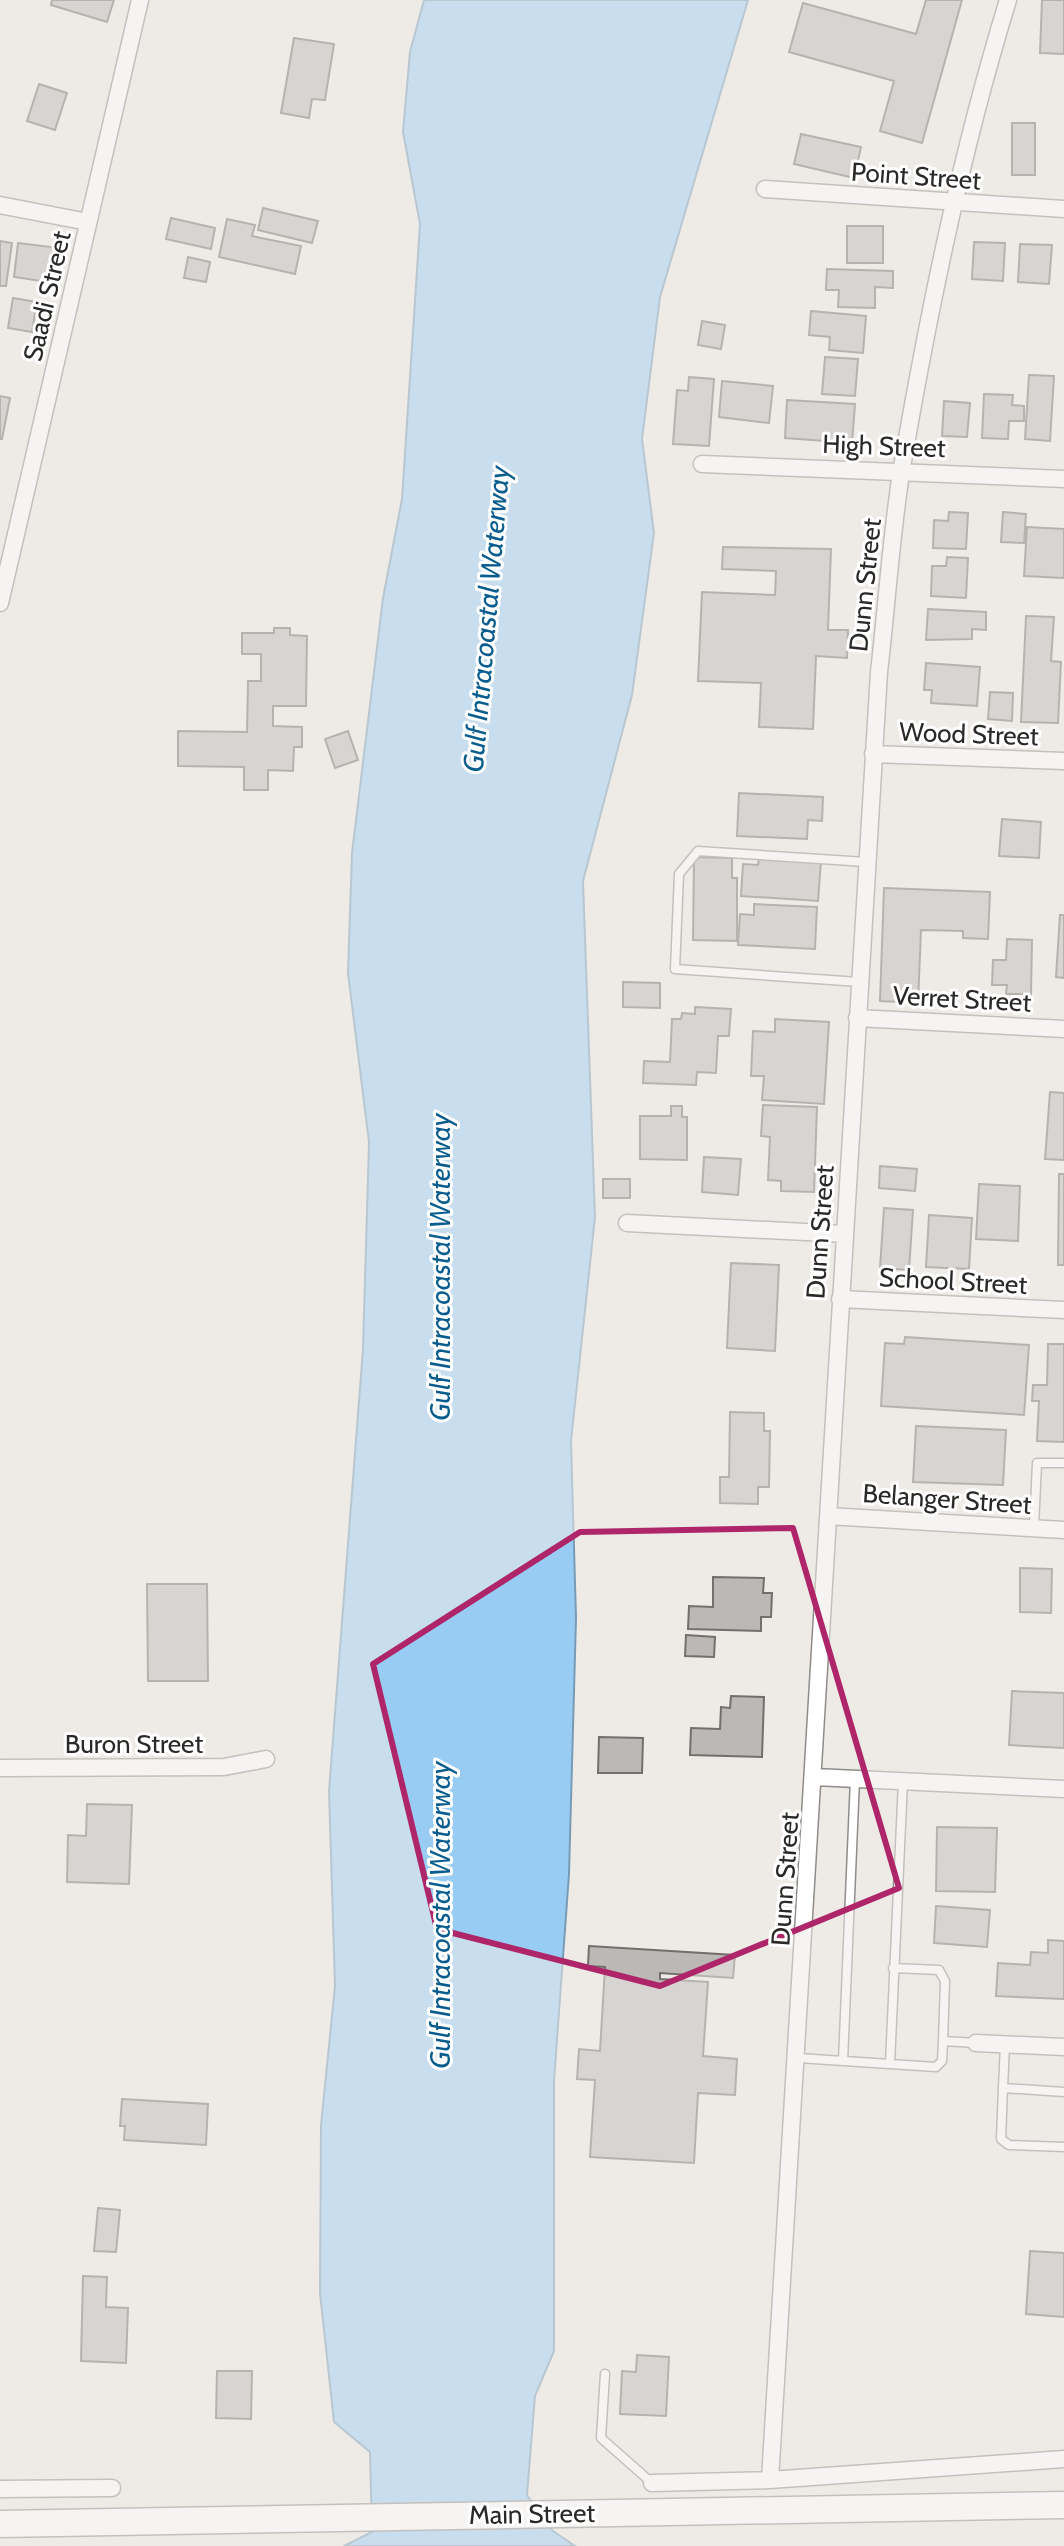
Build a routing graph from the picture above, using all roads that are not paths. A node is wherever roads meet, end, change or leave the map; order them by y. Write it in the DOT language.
graph roads {
  1 [pos="140,0"];
  2 [pos="1008,0"];
  3 [pos="765,189"];
  4 [pos="953,203"];
  5 [pos="0,205"];
  6 [pos="1064,209"];
  7 [pos="88,222"];
  8 [pos="702,464"];
  9 [pos="902,470"];
  10 [pos="1064,479"];
  11 [pos="2,579"];
  12 [pos="0,603"];
  13 [pos="873,754"];
  14 [pos="1064,761"];
  15 [pos="866,862"];
  16 [pos="859,982"];
  17 [pos="857,1018"];
  18 [pos="1064,1029"];
  19 [pos="627,1223"];
  20 [pos="845,1234"];
  21 [pos="840,1299"];
  22 [pos="1064,1310"];
  23 [pos="1064,1463"];
  24 [pos="828,1516"];
  25 [pos="1034,1529"];
  26 [pos="1064,1530"];
  27 [pos="266,1759"];
  28 [pos="0,1768"];
  29 [pos="815,1777"];
  30 [pos="855,1778"];
  31 [pos="903,1781"];
  32 [pos="1064,1789"];
  33 [pos="893,1968"];
  34 [pos="943,2041"];
  35 [pos="976,2043"];
  36 [pos="1005,2044"];
  37 [pos="1064,2047"];
  38 [pos="798,2058"];
  39 [pos="843,2061"];
  40 [pos="890,2064"];
  41 [pos="1003,2088"];
  42 [pos="1064,2092"];
  43 [pos="1064,2147"];
  44 [pos="605,2374"];
  45 [pos="1064,2459"];
  46 [pos="770,2480"];
  47 [pos="652,2483"];
  48 [pos="112,2488"];
  49 [pos="0,2489"];
  50 [pos="1064,2505"];
  51 [pos="0,2524"];
  1 -- 7 [label="street, Saadi Street"];
  2 -- 4 [label="street, Dunn Street"];
  3 -- 4 [label="street, Point Street"];
  4 -- 6 [label="street, Point Street"];
  4 -- 9 [label="street, Dunn Street"];
  5 -- 7 [label="street"];
  7 -- 11 [label="street, Saadi Street"];
  8 -- 9 [label="street, High Street"];
  9 -- 10 [label="street, High Street"];
  9 -- 13 [label="street, Dunn Street"];
  11 -- 12 [label="street, Saadi Street"];
  13 -- 14 [label="street, Wood Street"];
  13 -- 15 [label="street, Dunn Street"];
  15 -- 16 [label="street, Dunn Street"];
  15 -- 16 [label="lane"];
  16 -- 17 [label="street, Dunn Street"];
  17 -- 18 [label="street, Verret Street"];
  17 -- 20 [label="street, Dunn Street"];
  19 -- 20 [label="street"];
  20 -- 21 [label="street, Dunn Street"];
  21 -- 22 [label="street, School Street"];
  21 -- 24 [label="street, Dunn Street"];
  23 -- 25 [label="lane"];
  24 -- 25 [label="street, Belanger Street"];
  24 -- 29 [label="street, Dunn Street"];
  25 -- 26 [label="street, Belanger Street"];
  27 -- 28 [label="street, Buron Street"];
  29 -- 30 [label="street"];
  29 -- 38 [label="street, Dunn Street"];
  30 -- 31 [label="street"];
  30 -- 39 [label="lane"];
  31 -- 32 [label="street"];
  31 -- 33 [label="lane"];
  33 -- 34 [label="lane"];
  33 -- 40 [label="lane"];
  34 -- 35 [label="lane"];
  34 -- 40 [label="lane"];
  35 -- 36 [label="street"];
  36 -- 37 [label="street"];
  36 -- 41 [label="lane"];
  38 -- 39 [label="lane"];
  38 -- 46 [label="street, Dunn Street"];
  39 -- 40 [label="lane"];
  41 -- 42 [label="lane"];
  41 -- 43 [label="lane"];
  44 -- 47 [label="lane"];
  45 -- 46 [label="street"];
  46 -- 47 [label="street"];
  48 -- 49 [label="street"];
  50 -- 51 [label="main road, Main Street"];
}
